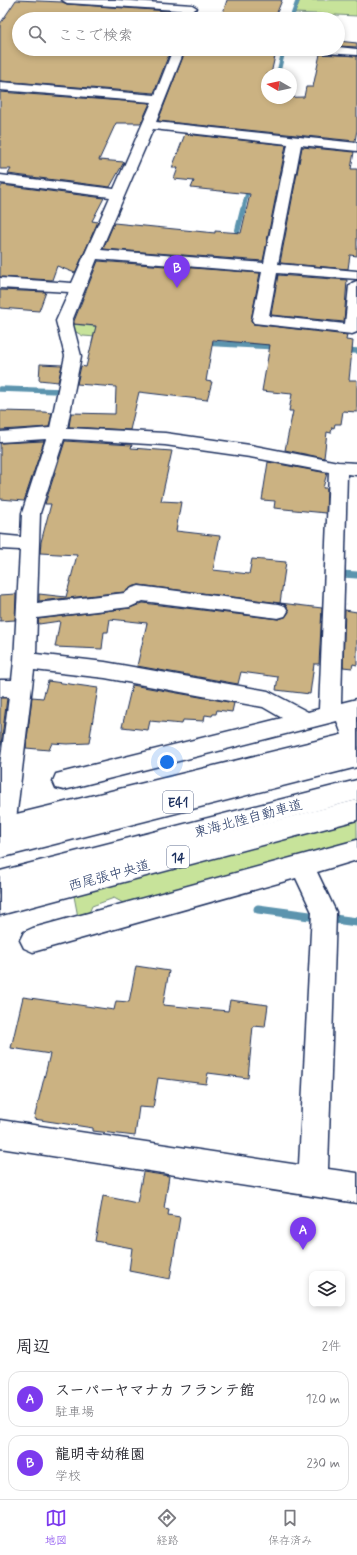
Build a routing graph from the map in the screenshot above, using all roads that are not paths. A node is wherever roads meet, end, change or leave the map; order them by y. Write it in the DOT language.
graph roads {
  1 [pos="67,0"];
  2 [pos="193,4"];
  3 [pos="345,51"];
  4 [pos="357,52"];
  5 [pos="176,56"];
  6 [pos="0,86"];
  7 [pos="160,99"];
  8 [pos="149,125"];
  9 [pos="295,142"];
  10 [pos="357,147"];
  11 [pos="3,185"];
  12 [pos="118,194"];
  13 [pos="92,254"];
  14 [pos="271,268"];
  15 [pos="357,275"];
  16 [pos="0,283"];
  17 [pos="357,286"];
  18 [pos="78,288"];
  19 [pos="57,433"];
  20 [pos="0,437"];
  21 [pos="338,468"];
  22 [pos="357,469"];
  23 [pos="0,542"];
  24 [pos="30,544"];
  25 [pos="278,611"];
  26 [pos="27,612"];
  27 [pos="25,661"];
  28 [pos="0,688"];
  29 [pos="21,690"];
  30 [pos="344,711"];
  31 [pos="306,721"];
  32 [pos="356,746"];
  33 [pos="64,781"];
  34 [pos="357,790"];
  35 [pos="357,810"];
  36 [pos="1,836"];
  37 [pos="357,850"];
  38 [pos="302,865"];
  39 [pos="0,882"];
  40 [pos="0,903"];
  41 [pos="33,940"];
  42 [pos="0,1134"];
  43 [pos="313,1182"];
  44 [pos="357,1188"];
  1 -- 2 [label="street"];
  3 -- 4 [label="street"];
  5 -- 7 [label="street"];
  6 -- 7 [label="street"];
  7 -- 8 [label="street"];
  8 -- 9 [label="street"];
  8 -- 12 [label="street"];
  9 -- 10 [label="street"];
  9 -- 14 [label="street"];
  11 -- 12 [label="street"];
  12 -- 13 [label="street"];
  13 -- 14 [label="street"];
  13 -- 18 [label="street"];
  14 -- 15 [label="street"];
  14 -- 17 [label="street"];
  16 -- 18 [label="street"];
  18 -- 19 [label="street"];
  19 -- 20 [label="street"];
  19 -- 21 [label="street"];
  19 -- 24 [label="street"];
  21 -- 22 [label="street"];
  21 -- 30 [label="street"];
  23 -- 24 [label="street"];
  24 -- 26 [label="street"];
  25 -- 26 [label="street"];
  26 -- 27 [label="street"];
  27 -- 29 [label="street"];
  27 -- 31 [label="street"];
  28 -- 29 [label="street"];
  29 -- 36 [label="street"];
  30 -- 31 [label="street"];
  30 -- 32 [label="street"];
  31 -- 33 [label="street"];
  32 -- 36 [label="main road, E41"];
  34 -- 39 [label="main road, 東海北陸自動車道 / E41"];
  35 -- 40 [label="main road, 西尾張中央道 / 14"];
  37 -- 38 [label="street"];
  38 -- 41 [label="street"];
  38 -- 43 [label="street"];
  42 -- 43 [label="street"];
  43 -- 44 [label="street"];
}
